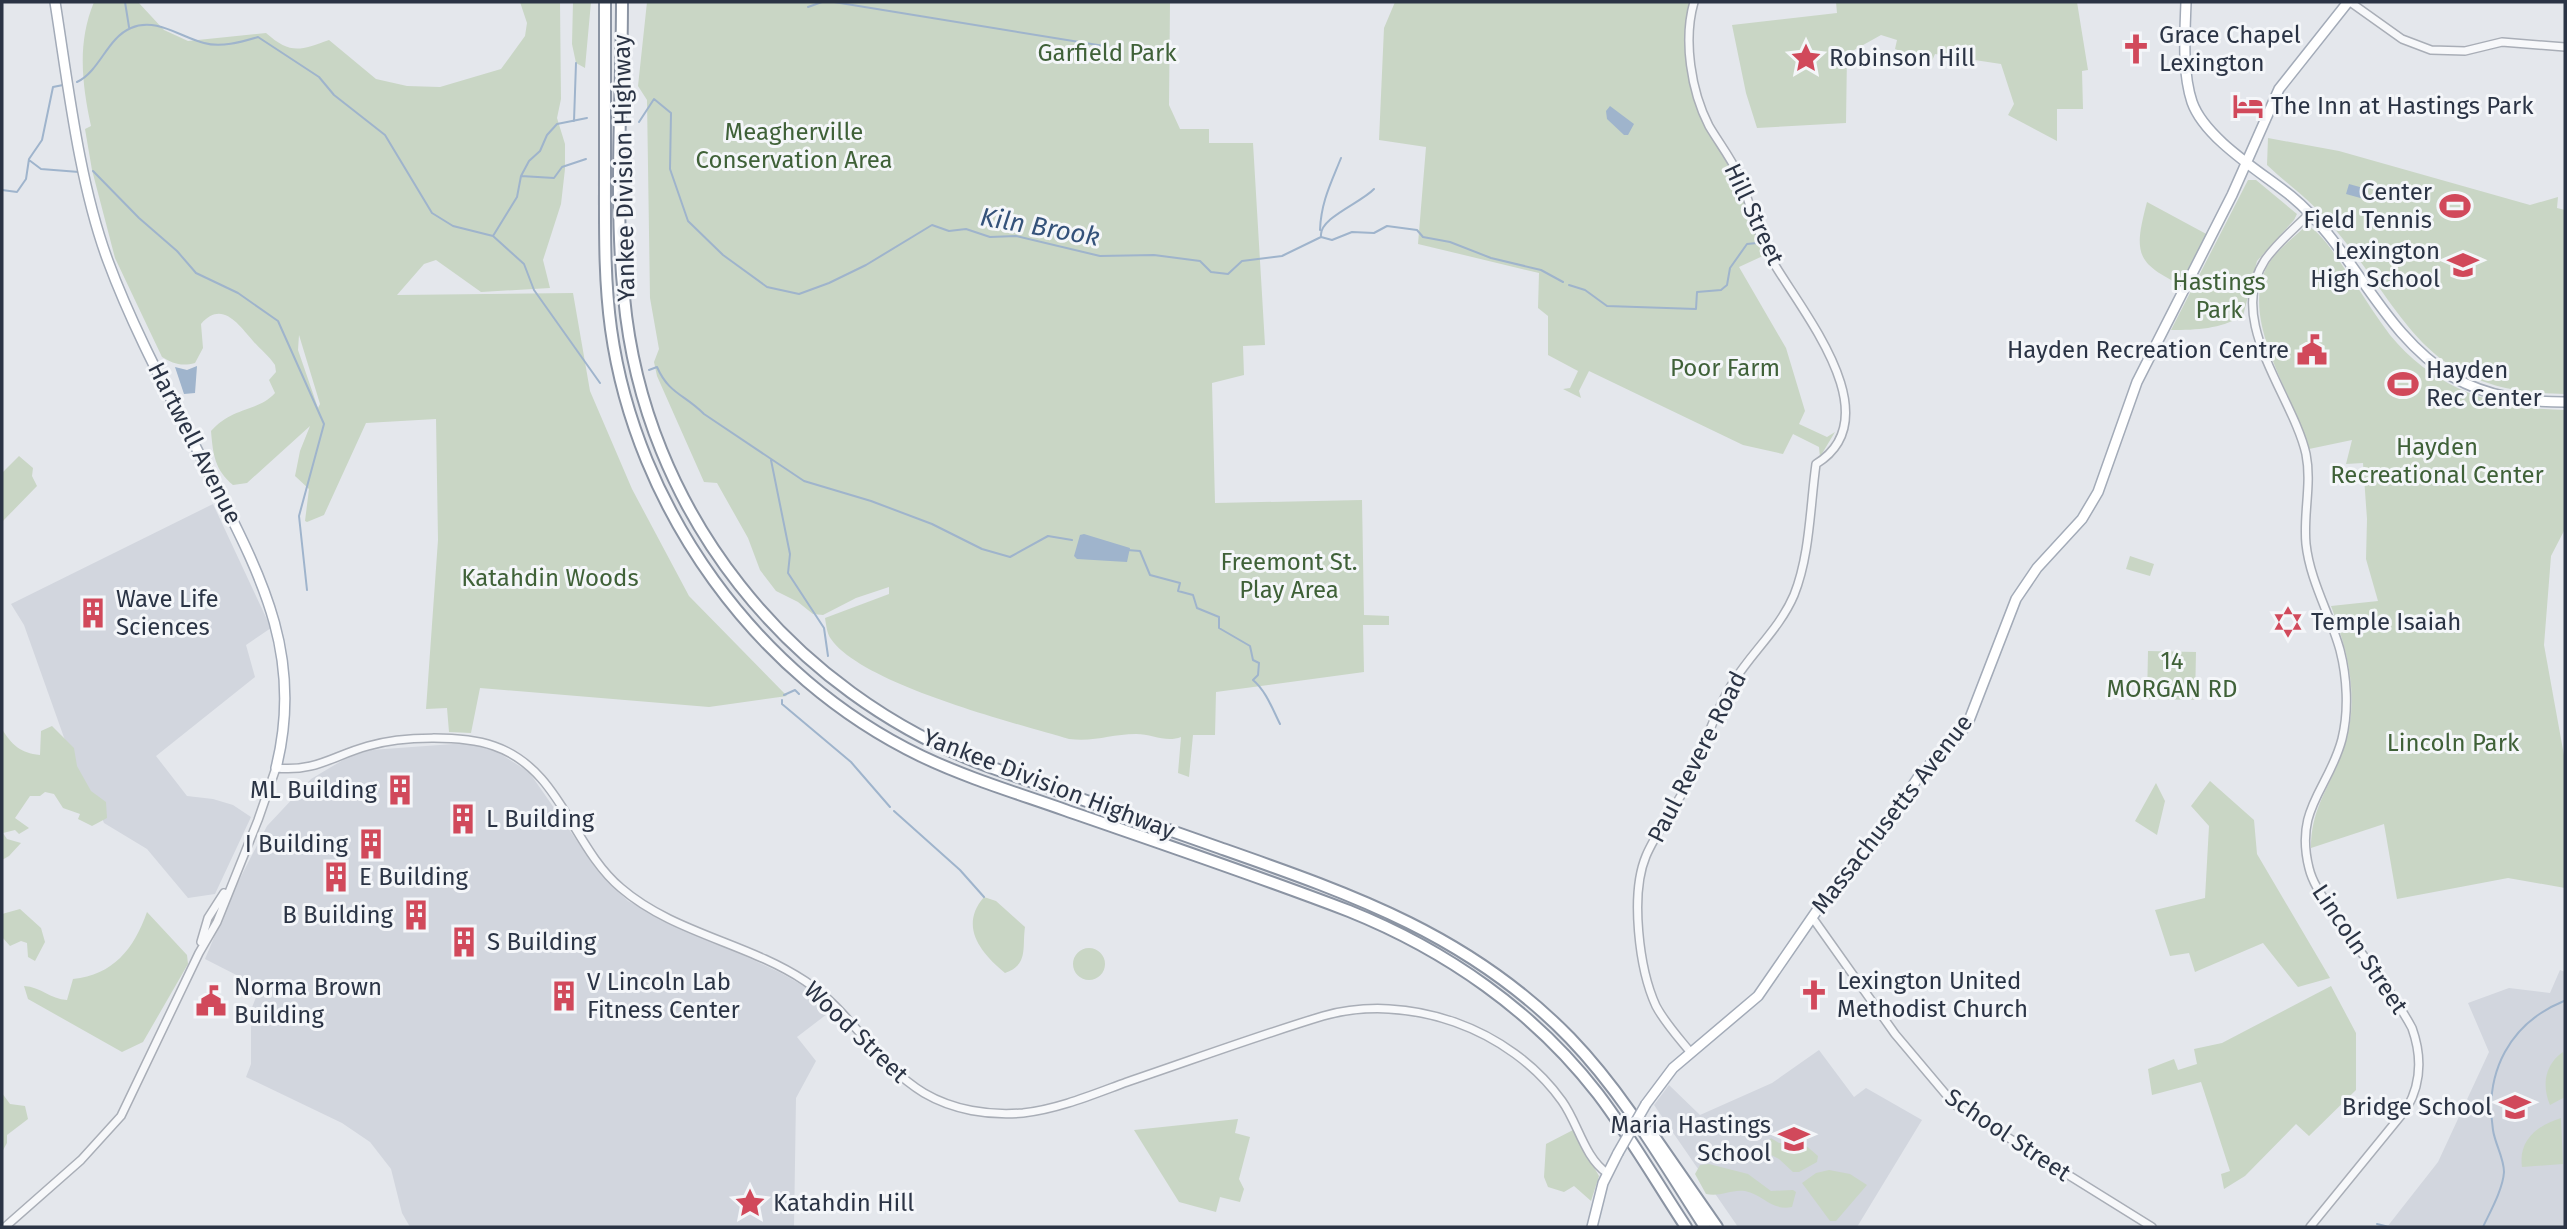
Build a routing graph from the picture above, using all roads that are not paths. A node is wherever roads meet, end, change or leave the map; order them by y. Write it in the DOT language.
graph roads {
  1 [pos="46,2"];
  2 [pos="55,2"];
  3 [pos="605,2"];
  4 [pos="622,2"];
  5 [pos="1694,2"];
  6 [pos="2186,2"];
  7 [pos="2349,2"];
  8 [pos="57,15"];
  9 [pos="2565,47"];
  10 [pos="2247,162"];
  11 [pos="2309,214"];
  12 [pos="2565,402"];
  13 [pos="1816,464"];
  14 [pos="276,768"];
  15 [pos="232,882"];
  16 [pos="1812,917"];
  17 [pos="199,953"];
  18 [pos="1691,1052"];
  19 [pos="1629,1111"];
  20 [pos="1607,1173"];
  21 [pos="5,1227"];
  22 [pos="1592,1227"];
  23 [pos="1683,1227"];
  24 [pos="1704,1227"];
  25 [pos="1719,1227"];
  26 [pos="2152,1227"];
  27 [pos="2310,1227"];
  1 -- 8 [label="street"];
  2 -- 8 [label="main road, Hartwell Avenue"];
  3 -- 23 [label="highway, Yankee Division Highway"];
  4 -- 19 [label="highway, Yankee Division Highway"];
  5 -- 13 [label="street, Hill Street"];
  6 -- 10 [label="main road"];
  7 -- 9 [label="street"];
  7 -- 10 [label="main road, Massachusetts Avenue"];
  8 -- 14 [label="main road, Hartwell Avenue"];
  10 -- 11 [label="main road"];
  10 -- 16 [label="main road, Massachusetts Avenue"];
  11 -- 12 [label="main road"];
  11 -- 27 [label="street, Lincoln Street"];
  13 -- 18 [label="street, Paul Revere Road"];
  14 -- 15 [label="street, Hartwell Avenue"];
  14 -- 20 [label="street, Wood Street"];
  15 -- 17 [label="street, Hartwell Avenue"];
  15 -- 17 [label="street, Hartwell Avenue"];
  16 -- 18 [label="main road, Massachusetts Avenue"];
  16 -- 26 [label="street, School Street"];
  17 -- 21 [label="street"];
  18 -- 20 [label="main road, Massachusetts Avenue, bridge"];
  19 -- 24 [label="highway, Yankee Division Highway"];
  19 -- 25 [label="highway"];
  20 -- 22 [label="main road, Massachusetts Avenue"];
}
